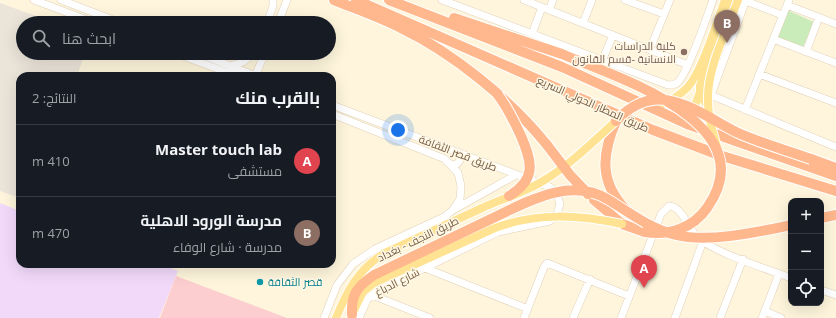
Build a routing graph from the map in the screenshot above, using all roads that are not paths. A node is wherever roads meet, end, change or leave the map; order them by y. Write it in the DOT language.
graph roads {
  1 [pos="34,0"];
  2 [pos="273,0"];
  3 [pos="287,0"];
  4 [pos="334,0"];
  5 [pos="356,0"];
  6 [pos="389,0"];
  7 [pos="402,0"];
  8 [pos="524,0"];
  9 [pos="552,0"];
  10 [pos="592,0"];
  11 [pos="670,0"];
  12 [pos="713,0"];
  13 [pos="720,0"];
  14 [pos="725,0"];
  15 [pos="733,0"];
  16 [pos="744,0"];
  17 [pos="64,1"];
  18 [pos="445,1"];
  19 [pos="628,1"];
  20 [pos="788,3"];
  21 [pos="545,8"];
  22 [pos="64,12"];
  23 [pos="664,14"];
  24 [pos="75,16"];
  25 [pos="103,16"];
  26 [pos="269,16"];
  27 [pos="281,16"];
  28 [pos="782,16"];
  29 [pos="819,17"];
  30 [pos="583,23"];
  31 [pos="836,24"];
  32 [pos="532,34"];
  33 [pos="613,35"];
  34 [pos="773,39"];
  35 [pos="650,49"];
  36 [pos="806,52"];
  37 [pos="194,60"];
  38 [pos="215,60"];
  39 [pos="245,60"];
  40 [pos="262,60"];
  41 [pos="602,61"];
  42 [pos="836,63"];
  43 [pos="688,65"];
  44 [pos="230,66"];
  45 [pos="226,72"];
  46 [pos="246,72"];
  47 [pos="258,72"];
  48 [pos="759,74"];
  49 [pos="687,88"];
  50 [pos="700,92"];
  51 [pos="498,95"];
  52 [pos="664,98"];
  53 [pos="836,103"];
  54 [pos="336,106"];
  55 [pos="652,108"];
  56 [pos="745,110"];
  57 [pos="336,116"];
  58 [pos="616,120"];
  59 [pos="735,141"];
  60 [pos="836,147"];
  61 [pos="717,148"];
  62 [pos="460,153"];
  63 [pos="452,165"];
  64 [pos="836,168"];
  65 [pos="516,174"];
  66 [pos="836,176"];
  67 [pos="836,191"];
  68 [pos="509,196"];
  69 [pos="453,210"];
  70 [pos="630,214"];
  71 [pos="836,215"];
  72 [pos="824,217"];
  73 [pos="493,223"];
  74 [pos="622,224"];
  75 [pos="788,225"];
  76 [pos="703,241"];
  77 [pos="743,259"];
  78 [pos="425,268"];
  79 [pos="779,274"];
  80 [pos="788,277"];
  81 [pos="590,279"];
  82 [pos="824,291"];
  83 [pos="372,294"];
  84 [pos="630,296"];
  85 [pos="836,296"];
  86 [pos="528,309"];
  87 [pos="764,315"];
  88 [pos="354,317"];
  89 [pos="324,318"];
  90 [pos="336,318"];
  91 [pos="430,318"];
  92 [pos="524,318"];
  93 [pos="573,318"];
  94 [pos="621,318"];
  95 [pos="675,318"];
  96 [pos="720,318"];
  97 [pos="782,318"];
  1 -- 22 [label="street"];
  2 -- 26 [label="street"];
  3 -- 27 [label="street"];
  4 -- 51 [label="highway"];
  5 -- 67 [label="highway, طريق المطار الحولي السريع"];
  6 -- 55 [label="highway, طريق المطار الحولي السريع"];
  7 -- 61 [label="highway, bridge"];
  8 -- 21 [label="street"];
  9 -- 21 [label="street"];
  10 -- 30 [label="street"];
  11 -- 23 [label="street"];
  12 -- 43 [label="street"];
  13 -- 52 [label="main road"];
  14 -- 49 [label="main road"];
  15 -- 50 [label="main road"];
  16 -- 28 [label="street"];
  16 -- 56 [label="street"];
  16 -- 61 [label="main road, bridge"];
  17 -- 22 [label="street"];
  17 -- 25 [label="street"];
  18 -- 32 [label="street"];
  19 -- 23 [label="street"];
  20 -- 28 [label="street"];
  20 -- 29 [label="street"];
  21 -- 30 [label="street"];
  21 -- 32 [label="street"];
  22 -- 24 [label="street"];
  23 -- 35 [label="street"];
  28 -- 34 [label="street"];
  29 -- 31 [label="street"];
  29 -- 36 [label="street"];
  30 -- 33 [label="street"];
  32 -- 41 [label="street"];
  33 -- 35 [label="street"];
  33 -- 41 [label="street"];
  34 -- 36 [label="street"];
  34 -- 48 [label="street"];
  35 -- 43 [label="street"];
  36 -- 42 [label="street"];
  37 -- 45 [label="street"];
  38 -- 44 [label="street"];
  39 -- 44 [label="street"];
  40 -- 47 [label="street"];
  41 -- 43 [label="street"];
  44 -- 46 [label="street"];
  48 -- 53 [label="street"];
  48 -- 56 [label="street"];
  49 -- 50 [label="main road"];
  49 -- 55 [label="main road"];
  50 -- 59 [label="main road"];
  51 -- 68 [label="highway, bridge"];
  51 -- 74 [label="highway, bridge"];
  52 -- 58 [label="highway, bridge"];
  52 -- 64 [label="highway, bridge"];
  54 -- 62 [label="street, طريق قصر الثقافة"];
  55 -- 59 [label="highway, طريق المطار الحولي السريع"];
  56 -- 60 [label="street"];
  57 -- 63 [label="street, طريق قصر الثقافة"];
  58 -- 68 [label="main road, طريق النجف - بغداد, bridge"];
  58 -- 70 [label="highway, bridge"];
  59 -- 66 [label="highway, طريق المطار الحولي السريع"];
  61 -- 74 [label="highway, bridge"];
  62 -- 63 [label="street"];
  62 -- 65 [label="street, طريق قصر الثقافة"];
  63 -- 69 [label="street, طريق قصر الثقافة"];
  65 -- 69 [label="street, طريق قصر الثقافة"];
  65 -- 78 [label="street, شارع الدباغ"];
  68 -- 90 [label="main road, طريق النجف - بغداد, bridge"];
  69 -- 89 [label="street, طريق قصر الثقافة"];
  70 -- 73 [label="highway, bridge"];
  70 -- 75 [label="highway, bridge"];
  71 -- 72 [label="highway"];
  73 -- 74 [label="main road, bridge"];
  73 -- 88 [label="highway"];
  76 -- 77 [label="street"];
  76 -- 84 [label="street"];
  76 -- 95 [label="street"];
  77 -- 79 [label="street"];
  77 -- 96 [label="street"];
  78 -- 83 [label="street, شارع الدباغ"];
  78 -- 86 [label="street"];
  79 -- 80 [label="street"];
  79 -- 87 [label="street"];
  81 -- 84 [label="street"];
  81 -- 86 [label="street"];
  81 -- 93 [label="street"];
  82 -- 85 [label="street"];
  83 -- 88 [label="street, شارع الدباغ"];
  83 -- 91 [label="street"];
  84 -- 94 [label="street"];
  86 -- 92 [label="street"];
  87 -- 97 [label="street"];
}
